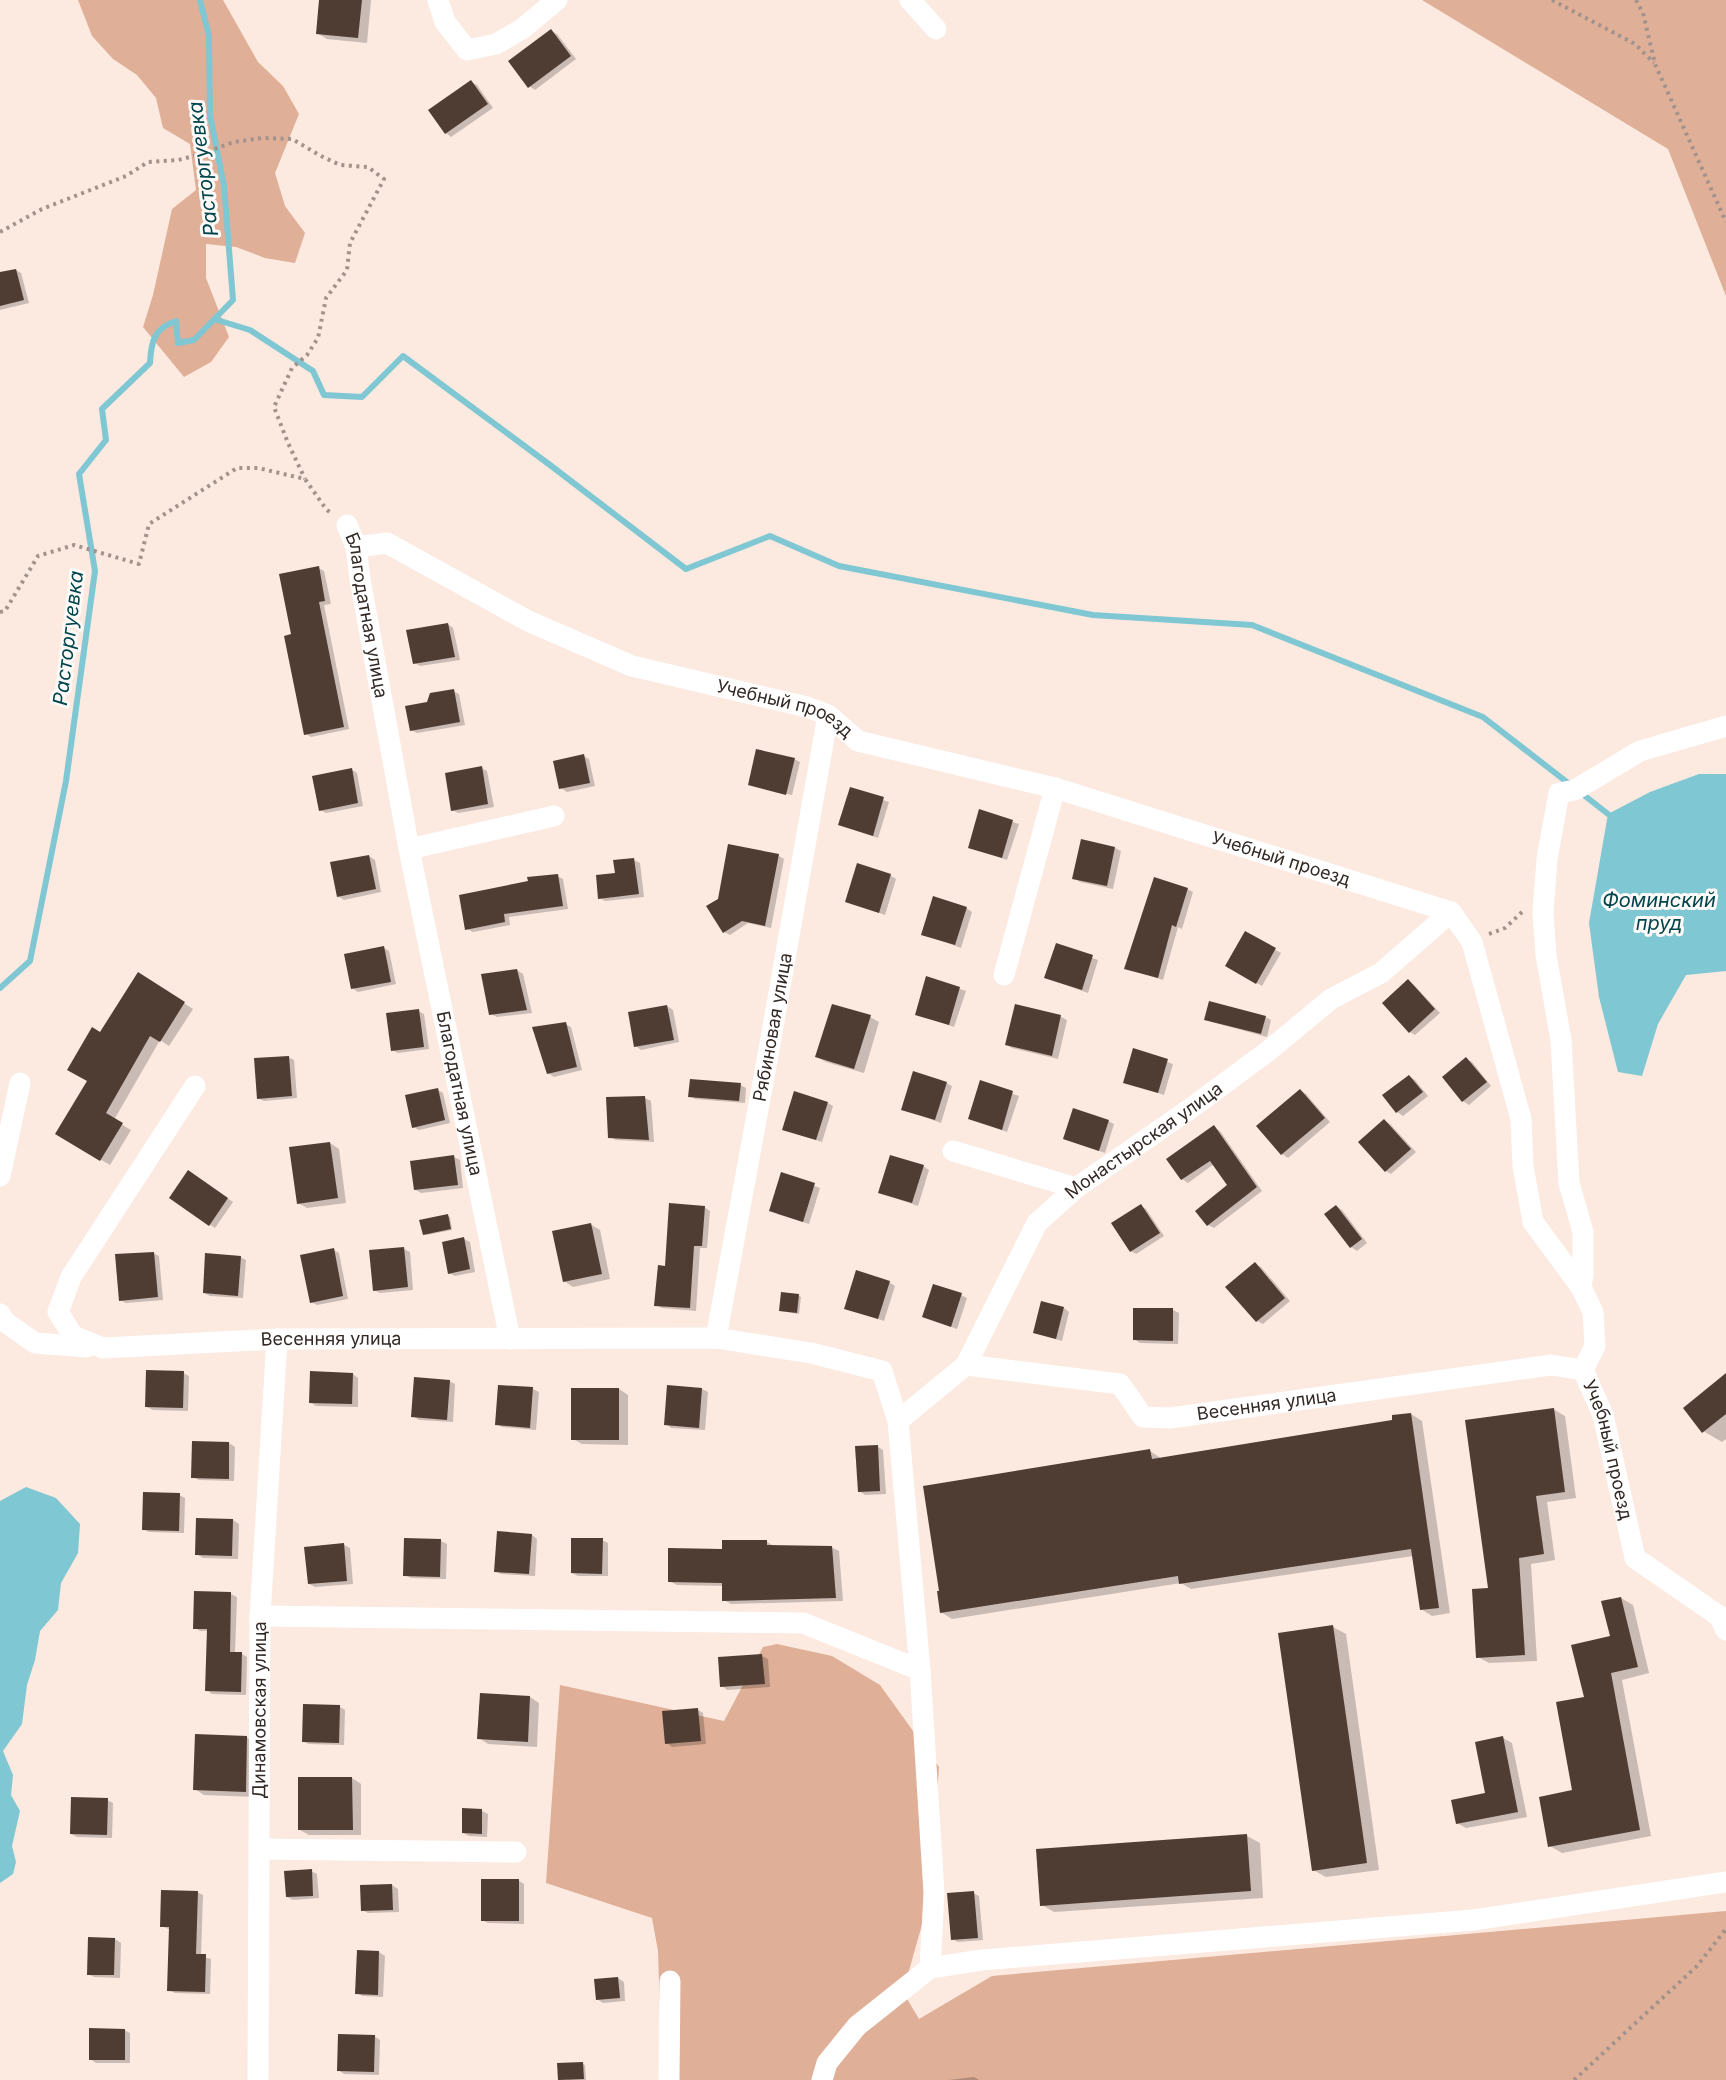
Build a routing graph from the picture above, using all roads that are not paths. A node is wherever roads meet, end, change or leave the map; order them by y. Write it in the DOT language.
graph roads {
  1 [pos="438,0"];
  2 [pos="557,0"];
  3 [pos="910,0"];
  4 [pos="936,29"];
  5 [pos="347,525"];
  6 [pos="356,547"];
  7 [pos="828,715"];
  8 [pos="1725,728"];
  9 [pos="1055,788"];
  10 [pos="554,816"];
  11 [pos="409,849"];
  12 [pos="1451,912"];
  13 [pos="1004,975"];
  14 [pos="20,1083"];
  15 [pos="195,1086"];
  16 [pos="953,1151"];
  17 [pos="0,1176"];
  18 [pos="1076,1188"];
  19 [pos="1581,1287"];
  20 [pos="0,1314"];
  21 [pos="716,1338"];
  22 [pos="277,1339"];
  23 [pos="510,1339"];
  24 [pos="103,1348"];
  25 [pos="966,1365"];
  26 [pos="1583,1370"];
  27 [pos="898,1421"];
  28 [pos="260,1616"];
  29 [pos="1726,1630"];
  30 [pos="921,1670"];
  31 [pos="259,1849"];
  32 [pos="516,1852"];
  33 [pos="1726,1882"];
  34 [pos="930,1968"];
  35 [pos="670,1981"];
  36 [pos="258,2080"];
  37 [pos="669,2080"];
  38 [pos="822,2080"];
  1 -- 2 [label="street"];
  3 -- 4 [label="street"];
  5 -- 6 [label="street, Благодатная улица"];
  6 -- 7 [label="street, Учебный проезд"];
  6 -- 11 [label="street, Благодатная улица"];
  7 -- 9 [label="street, Учебный проезд"];
  7 -- 21 [label="street, Рябиновая улица"];
  8 -- 19 [label="street"];
  9 -- 12 [label="street, Учебный проезд"];
  9 -- 13 [label="street"];
  10 -- 11 [label="street"];
  11 -- 23 [label="street, Благодатная улица"];
  12 -- 18 [label="street, Монастырская улица"];
  12 -- 19 [label="street, Учебный проезд"];
  14 -- 17 [label="street"];
  15 -- 24 [label="street, Весенняя улица"];
  16 -- 18 [label="street"];
  18 -- 25 [label="street, Монастырская улица"];
  19 -- 26 [label="street, Учебный проезд"];
  20 -- 24 [label="street"];
  21 -- 23 [label="street, Весенняя улица"];
  21 -- 27 [label="street, Весенняя улица"];
  22 -- 23 [label="street, Весенняя улица"];
  22 -- 24 [label="street, Весенняя улица"];
  22 -- 28 [label="street, Динамовская улица"];
  25 -- 26 [label="street, Весенняя улица"];
  25 -- 27 [label="street, Монастырская улица"];
  26 -- 29 [label="street, Учебный проезд"];
  27 -- 30 [label="street"];
  28 -- 30 [label="street"];
  28 -- 31 [label="street, Динамовская улица"];
  30 -- 34 [label="street"];
  31 -- 32 [label="street"];
  31 -- 36 [label="street, Динамовская улица"];
  33 -- 34 [label="street"];
  34 -- 38 [label="street"];
  35 -- 37 [label="street"];
}
